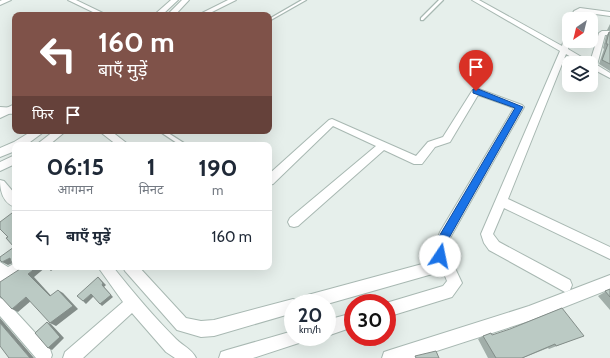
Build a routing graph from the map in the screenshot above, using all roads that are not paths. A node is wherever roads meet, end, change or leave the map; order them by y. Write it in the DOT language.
graph roads {
  1 [pos="8,0"];
  2 [pos="71,0"];
  3 [pos="175,0"];
  4 [pos="186,0"];
  5 [pos="233,0"];
  6 [pos="304,0"];
  7 [pos="441,0"];
  8 [pos="475,0"];
  9 [pos="0,3"];
  10 [pos="97,12"];
  11 [pos="161,12"];
  12 [pos="174,12"];
  13 [pos="207,12"];
  14 [pos="576,12"];
  15 [pos="595,12"];
  16 [pos="598,12"];
  17 [pos="610,14"];
  18 [pos="272,18"];
  19 [pos="422,19"];
  20 [pos="610,33"];
  21 [pos="564,50"];
  22 [pos="574,56"];
  23 [pos="593,56"];
  24 [pos="598,69"];
  25 [pos="610,76"];
  26 [pos="35,134"];
  27 [pos="57,134"];
  28 [pos="108,134"];
  29 [pos="166,134"];
  30 [pos="22,142"];
  31 [pos="45,142"];
  32 [pos="120,142"];
  33 [pos="179,142"];
  34 [pos="383,145"];
  35 [pos="12,148"];
  36 [pos="0,153"];
  37 [pos="12,161"];
  38 [pos="0,167"];
  39 [pos="272,179"];
  40 [pos="0,184"];
  41 [pos="12,198"];
  42 [pos="501,201"];
  43 [pos="294,222"];
  44 [pos="610,253"];
  45 [pos="446,264"];
  46 [pos="13,270"];
  47 [pos="107,270"];
  48 [pos="133,270"];
  49 [pos="2,275"];
  50 [pos="610,282"];
  51 [pos="565,285"];
  52 [pos="336,294"];
  53 [pos="133,303"];
  54 [pos="0,305"];
  55 [pos="396,307"];
  56 [pos="284,309"];
  57 [pos="284,341"];
  58 [pos="44,356"];
  59 [pos="71,358"];
  60 [pos="188,358"];
  61 [pos="227,358"];
  62 [pos="390,358"];
  1 -- 9 [label="street"];
  2 -- 10 [label="street"];
  3 -- 11 [label="street"];
  4 -- 12 [label="street"];
  5 -- 13 [label="street"];
  6 -- 18 [label="lane"];
  7 -- 19 [label="lane"];
  8 -- 21 [label="street"];
  14 -- 15 [label="street"];
  16 -- 17 [label="street"];
  20 -- 23 [label="street"];
  21 -- 22 [label="street"];
  21 -- 42 [label="street"];
  24 -- 25 [label="street"];
  26 -- 30 [label="street"];
  27 -- 31 [label="street"];
  28 -- 32 [label="street"];
  29 -- 33 [label="lane"];
  34 -- 39 [label="street"];
  34 -- 43 [label="street"];
  34 -- 45 [label="street"];
  35 -- 36 [label="street"];
  37 -- 38 [label="street"];
  40 -- 41 [label="street"];
  42 -- 44 [label="street"];
  42 -- 51 [label="street"];
  45 -- 52 [label="street"];
  45 -- 55 [label="street"];
  46 -- 49 [label="street"];
  47 -- 53 [label="street"];
  48 -- 56 [label="street"];
  50 -- 62 [label="street"];
  53 -- 59 [label="street"];
  53 -- 60 [label="street"];
  54 -- 58 [label="street"];
  57 -- 61 [label="street"];
}
